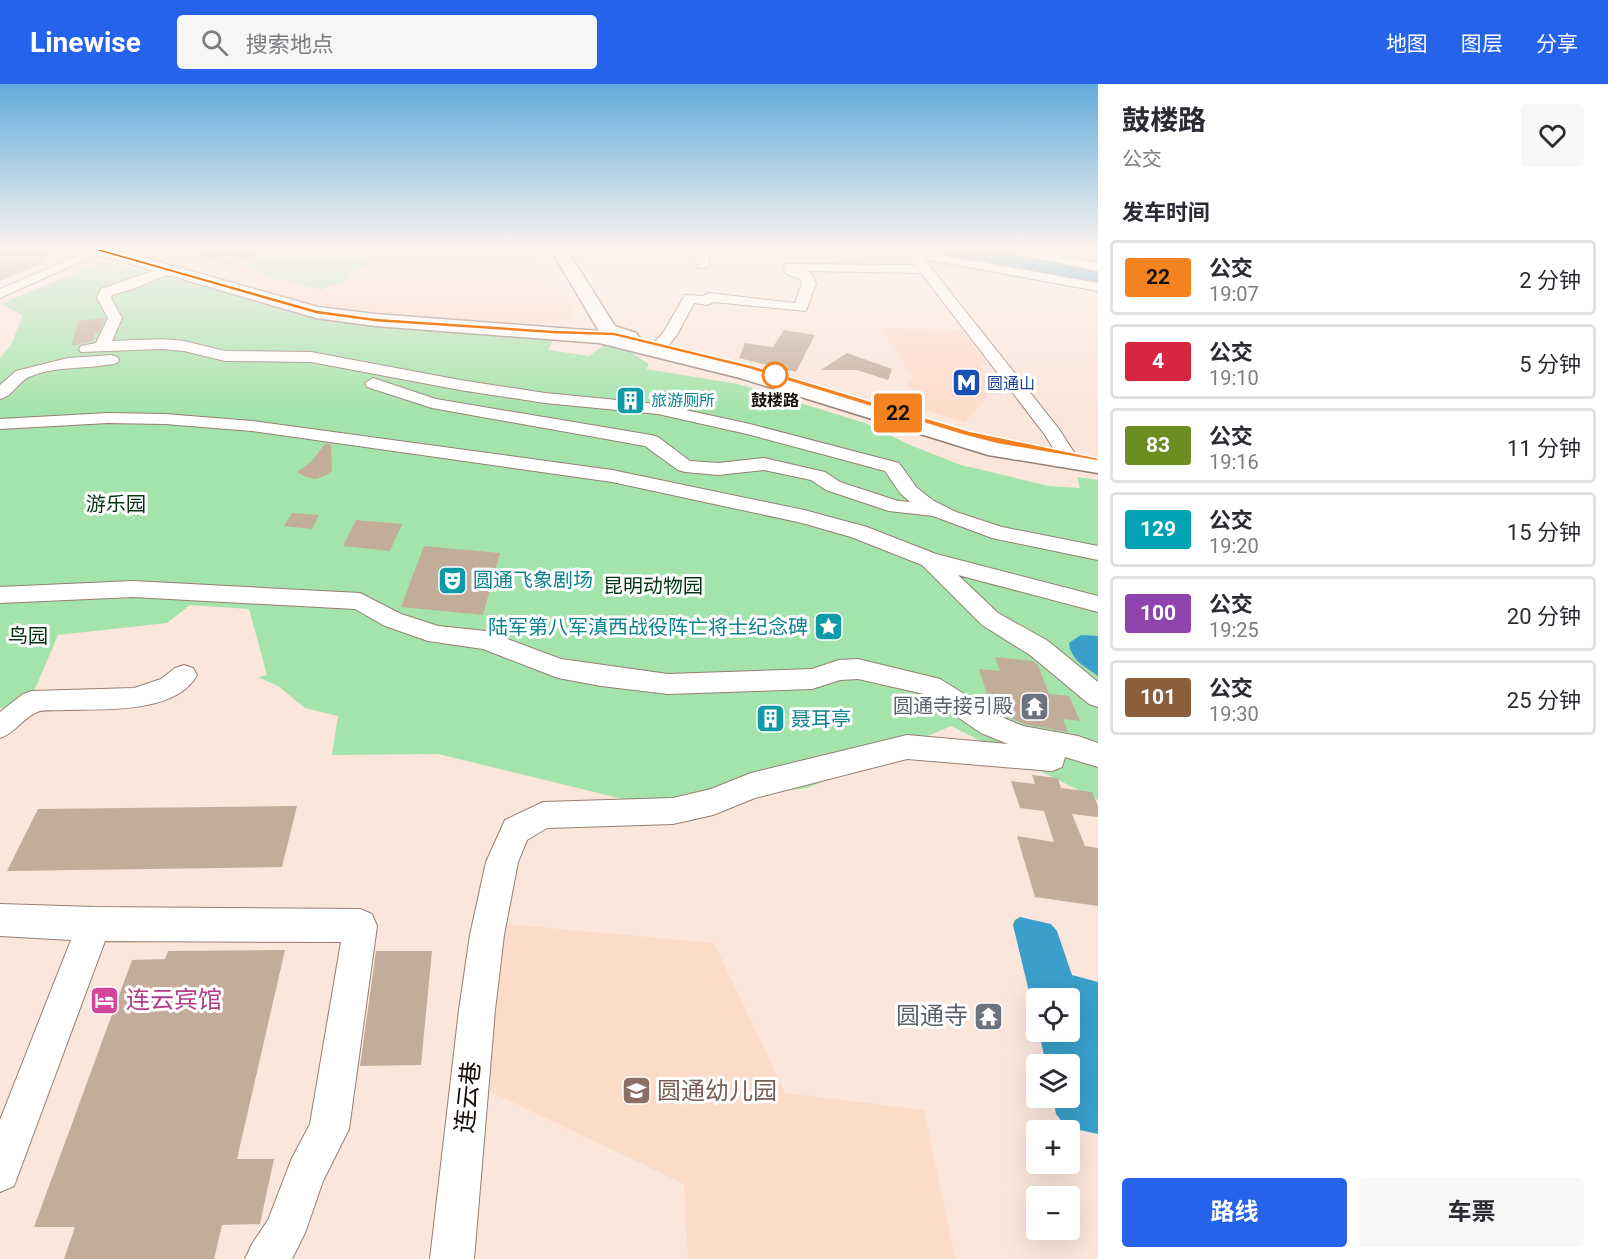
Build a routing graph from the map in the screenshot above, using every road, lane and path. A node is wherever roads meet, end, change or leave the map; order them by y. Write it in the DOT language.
graph roads {
  1 [pos="108,305"];
  2 [pos="291,305"];
  3 [pos="584,305"];
  4 [pos="686,305"];
  5 [pos="775,305"];
  6 [pos="802,305"];
  7 [pos="951,305"];
  8 [pos="600,329"];
  9 [pos="126,345"];
  10 [pos="660,345"];
  11 [pos="193,363"];
  12 [pos="430,380"];
  13 [pos="536,389"];
  14 [pos="0,394"];
  15 [pos="0,424"];
  16 [pos="1066,454"];
  17 [pos="1098,458"];
  18 [pos="1098,466"];
  19 [pos="938,511"];
  20 [pos="1098,553"];
  21 [pos="929,560"];
  22 [pos="0,595"];
  23 [pos="1098,604"];
  24 [pos="184,675"];
  25 [pos="1098,697"];
  26 [pos="0,727"];
  27 [pos="1098,755"];
  28 [pos="1052,759"];
  29 [pos="0,921"];
  30 [pos="94,924"];
  31 [pos="0,1172"];
  32 [pos="267,1259"];
  33 [pos="452,1259"];
  1 -- 9 [label="street"];
  2 -- 8 [label="main road"];
  3 -- 8 [label="main road"];
  4 -- 10 [label="street"];
  5 -- 6 [label="street"];
  7 -- 16 [label="street"];
  8 -- 10 [label="main road"];
  8 -- 18 [label="main road"];
  9 -- 11 [label="street"];
  9 -- 12 [label="street"];
  10 -- 16 [label="main road"];
  11 -- 14 [label="street"];
  11 -- 19 [label="street"];
  12 -- 13 [label="street"];
  12 -- 19 [label="street"];
  15 -- 21 [label="street"];
  16 -- 17 [label="main road"];
  19 -- 20 [label="street"];
  21 -- 23 [label="street"];
  21 -- 25 [label="street"];
  22 -- 27 [label="street"];
  24 -- 26 [label="street"];
  28 -- 33 [label="street, 连云巷"];
  29 -- 30 [label="street"];
  30 -- 31 [label="street"];
  30 -- 32 [label="street"];
}
